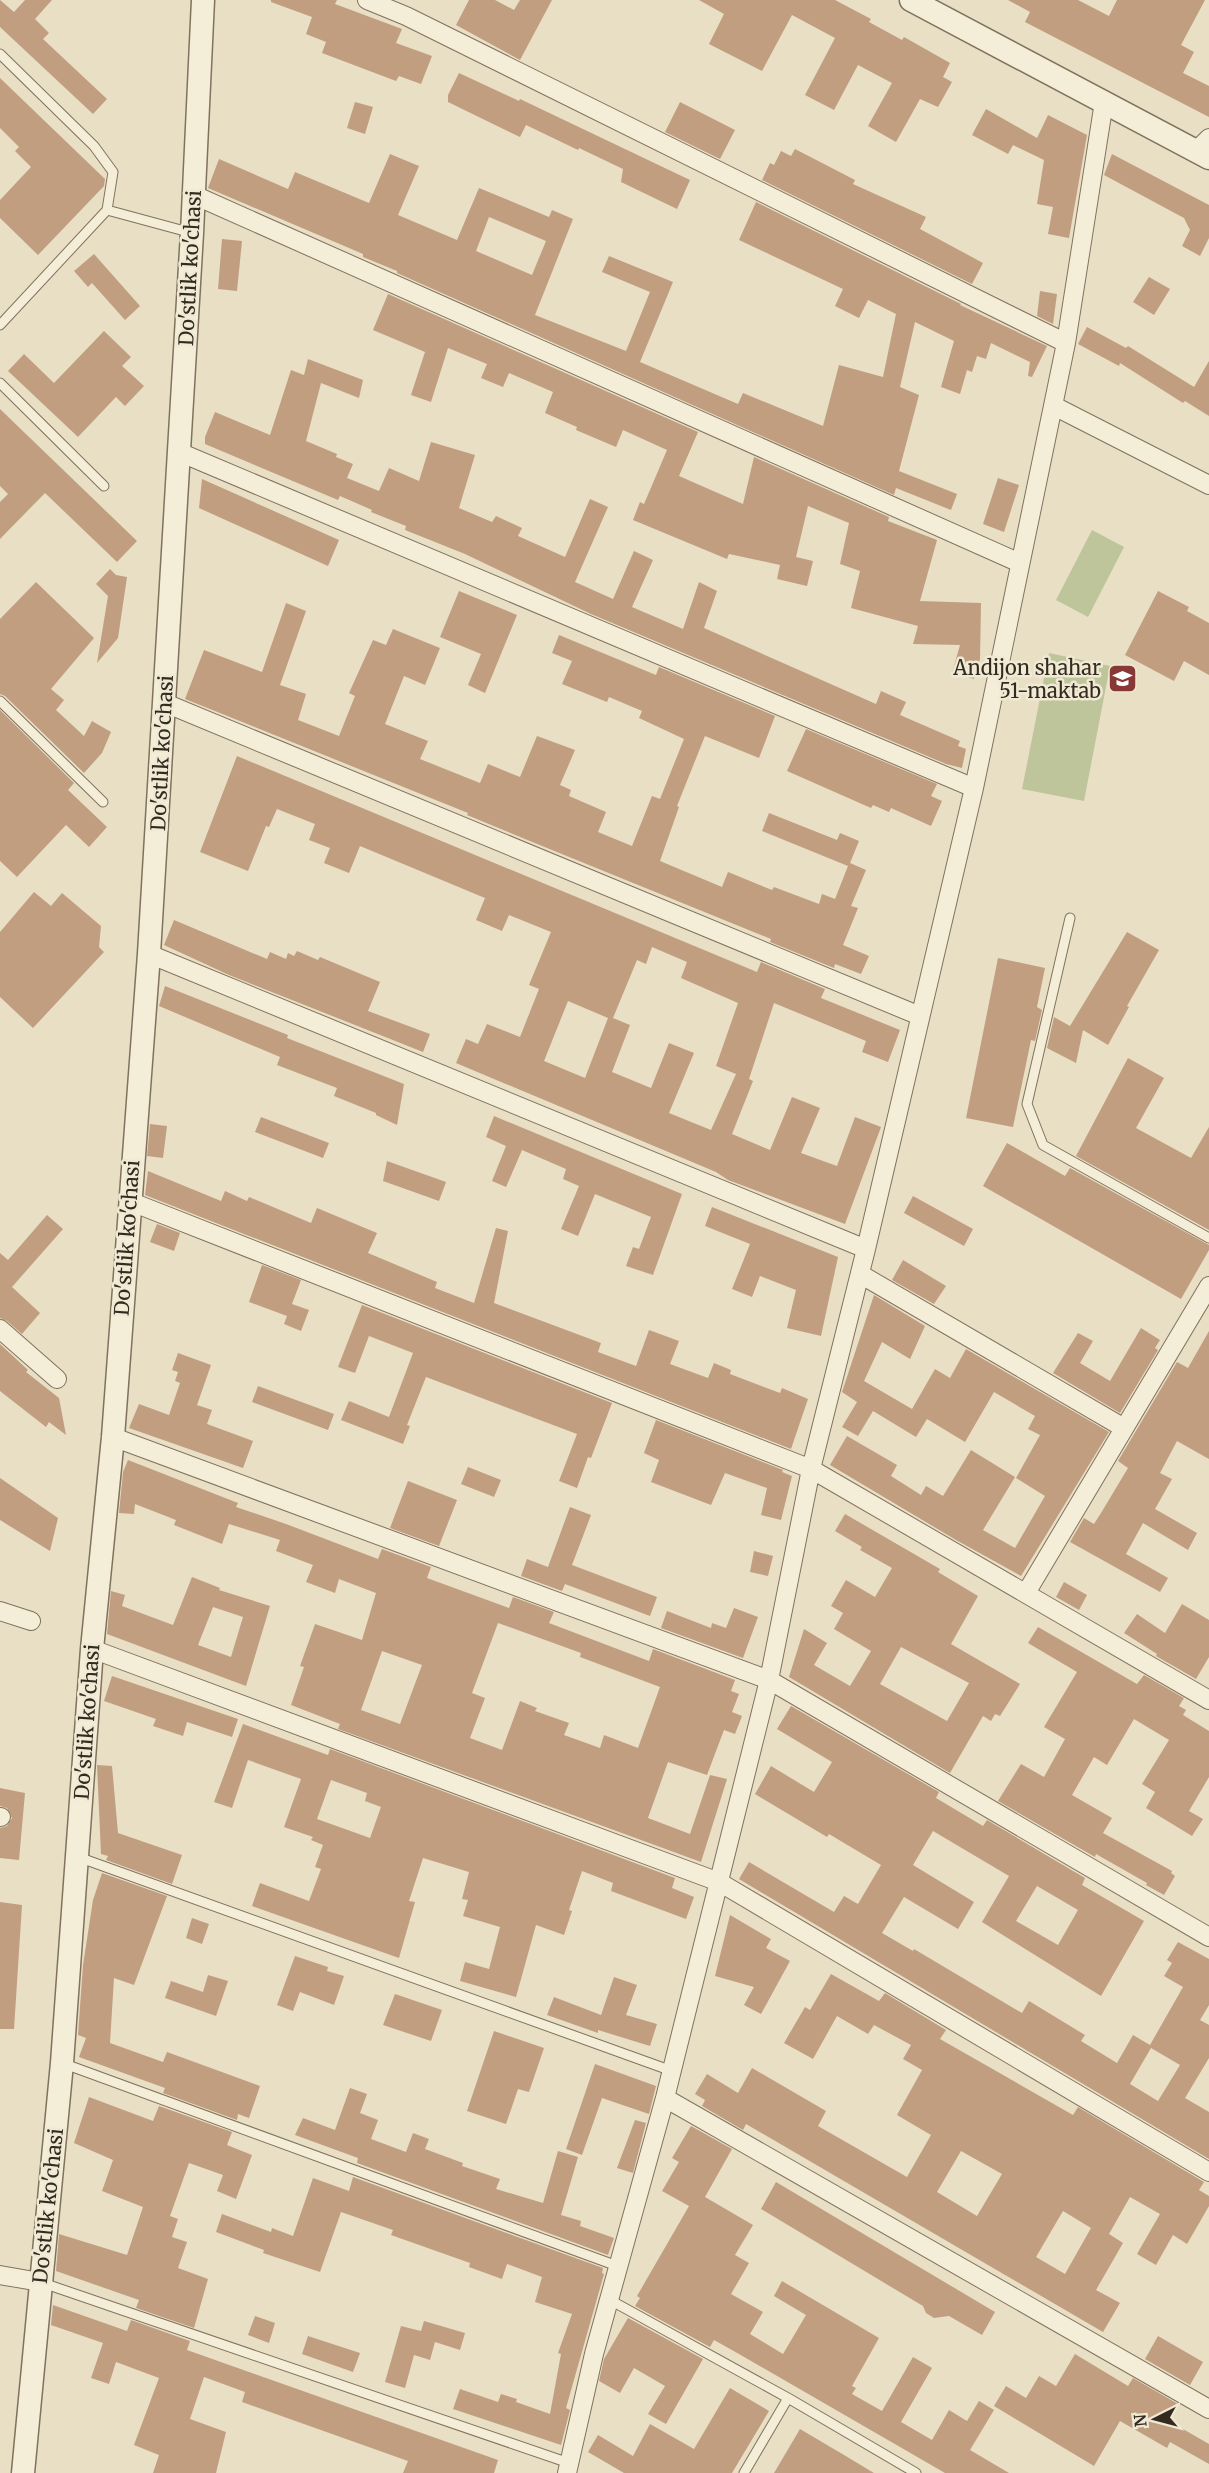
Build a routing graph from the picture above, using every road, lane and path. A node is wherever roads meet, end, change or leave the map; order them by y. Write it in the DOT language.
graph roads {
  1 [pos="203,0"];
  2 [pos="366,0"];
  3 [pos="910,0"];
  4 [pos="937,7"];
  5 [pos="0,54"];
  6 [pos="1104,102"];
  7 [pos="1205,149"];
  8 [pos="194,195"];
  9 [pos="107,210"];
  10 [pos="192,233"];
  11 [pos="0,325"];
  12 [pos="1066,343"];
  13 [pos="0,383"];
  14 [pos="1054,406"];
  15 [pos="179,452"];
  16 [pos="1209,484"];
  17 [pos="104,486"];
  18 [pos="1020,563"];
  19 [pos="0,701"];
  20 [pos="165,703"];
  21 [pos="974,788"];
  22 [pos="103,802"];
  23 [pos="1070,918"];
  24 [pos="149,954"];
  25 [pos="920,1016"];
  26 [pos="129,1201"];
  27 [pos="1209,1238"];
  28 [pos="866,1249"];
  29 [pos="860,1274"];
  30 [pos="1209,1286"];
  31 [pos="0,1329"];
  32 [pos="57,1379"];
  33 [pos="1124,1428"];
  34 [pos="113,1437"];
  35 [pos="811,1469"];
  36 [pos="1026,1593"];
  37 [pos="0,1611"];
  38 [pos="31,1621"];
  39 [pos="92,1649"];
  40 [pos="769,1680"];
  41 [pos="1206,1692"];
  42 [pos="78,1857"];
  43 [pos="719,1882"];
  44 [pos="1209,1937"];
  45 [pos="62,2063"];
  46 [pos="672,2071"];
  47 [pos="665,2098"];
  48 [pos="1209,2172"];
  49 [pos="620,2266"];
  50 [pos="0,2275"];
  51 [pos="40,2282"];
  52 [pos="610,2300"];
  53 [pos="788,2398"];
  54 [pos="1209,2409"];
  55 [pos="568,2468"];
  56 [pos="23,2473"];
  57 [pos="744,2473"];
  58 [pos="916,2473"];
  1 -- 8 [label="street, Do'stlik ko'chasi"];
  2 -- 12 [label="street"];
  3 -- 4 [label="street"];
  4 -- 6 [label="street"];
  5 -- 9 [label="lane"];
  6 -- 7 [label="street"];
  6 -- 12 [label="street"];
  8 -- 10 [label="street, Do'stlik ko'chasi"];
  8 -- 18 [label="street"];
  9 -- 10 [label="lane"];
  9 -- 11 [label="lane"];
  10 -- 15 [label="street, Do'stlik ko'chasi"];
  12 -- 14 [label="street"];
  13 -- 17 [label="lane"];
  14 -- 16 [label="street"];
  14 -- 18 [label="street"];
  15 -- 20 [label="street, Do'stlik ko'chasi"];
  15 -- 21 [label="street"];
  18 -- 21 [label="street"];
  19 -- 22 [label="lane"];
  20 -- 24 [label="street, Do'stlik ko'chasi"];
  20 -- 25 [label="street"];
  21 -- 25 [label="street"];
  23 -- 27 [label="lane"];
  24 -- 26 [label="street, Do'stlik ko'chasi"];
  24 -- 28 [label="street"];
  25 -- 28 [label="street"];
  26 -- 34 [label="street, Do'stlik ko'chasi"];
  26 -- 35 [label="street"];
  28 -- 29 [label="street"];
  29 -- 33 [label="street"];
  29 -- 35 [label="street"];
  30 -- 33 [label="street"];
  31 -- 32 [label="street"];
  33 -- 36 [label="street"];
  34 -- 39 [label="street, Do'stlik ko'chasi"];
  34 -- 40 [label="street"];
  35 -- 36 [label="street"];
  35 -- 40 [label="street"];
  36 -- 41 [label="street"];
  37 -- 38 [label="street"];
  39 -- 42 [label="street, Do'stlik ko'chasi"];
  39 -- 43 [label="street"];
  40 -- 43 [label="street"];
  40 -- 44 [label="street"];
  42 -- 45 [label="street, Do'stlik ko'chasi"];
  42 -- 46 [label="lane"];
  43 -- 46 [label="street"];
  43 -- 48 [label="street"];
  45 -- 49 [label="lane"];
  45 -- 51 [label="street, Do'stlik ko'chasi"];
  46 -- 47 [label="street"];
  47 -- 49 [label="street"];
  47 -- 54 [label="street"];
  49 -- 52 [label="street"];
  50 -- 51 [label="street"];
  51 -- 55 [label="lane"];
  51 -- 56 [label="street, Do'stlik ko'chasi"];
  52 -- 53 [label="lane"];
  52 -- 55 [label="street"];
  53 -- 57 [label="lane"];
  53 -- 58 [label="lane"];
}
